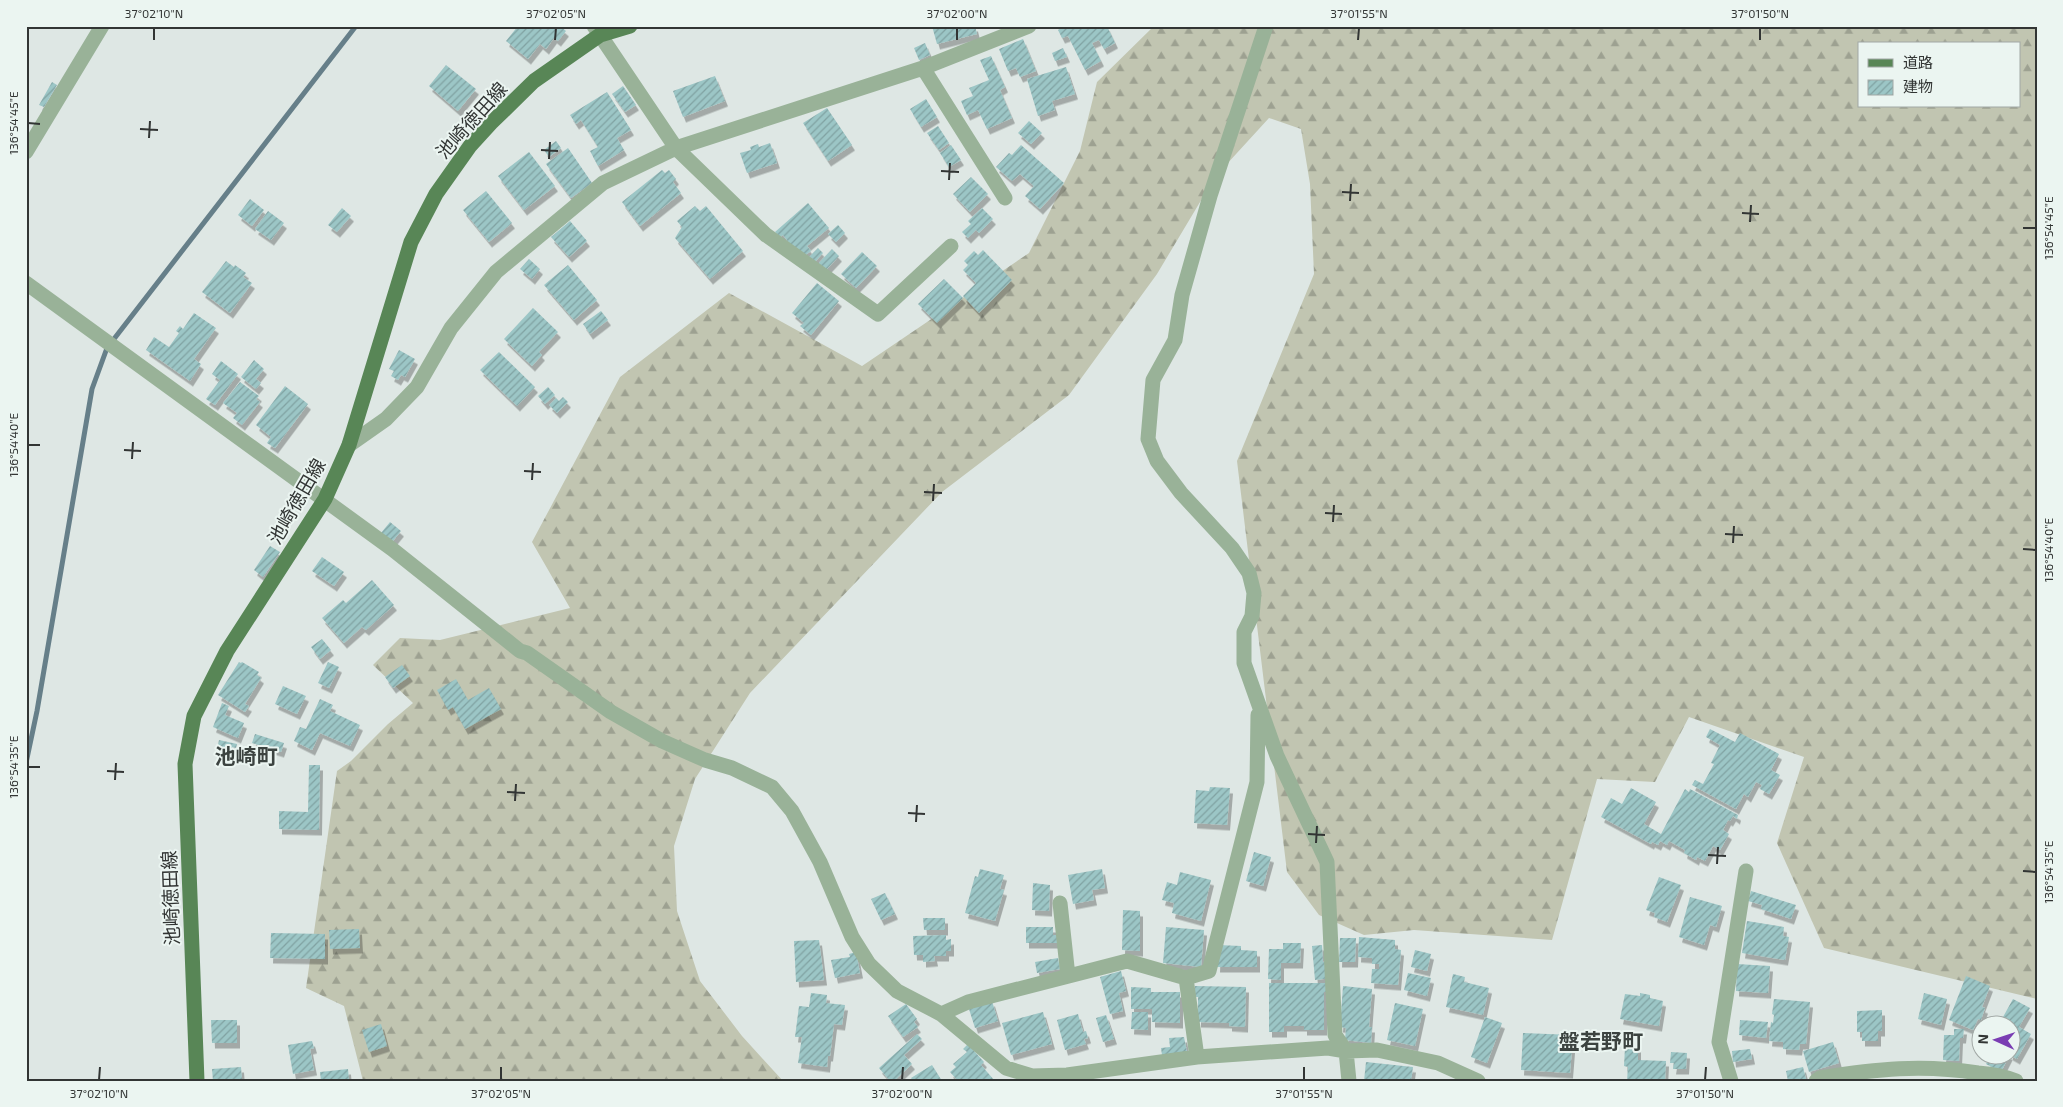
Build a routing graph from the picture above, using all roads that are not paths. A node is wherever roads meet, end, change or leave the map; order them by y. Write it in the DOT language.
graph roads {
  1 [pos="102,26"];
  2 [pos="630,26"];
  3 [pos="1029,26"];
  4 [pos="1266,26"];
  5 [pos="597,31"];
  6 [pos="923,68"];
  7 [pos="676,148"];
  8 [pos="26,152"];
  9 [pos="1005,198"];
  10 [pos="951,246"];
  11 [pos="26,283"];
  12 [pos="349,446"];
  13 [pos="325,499"];
  14 [pos="1258,706"];
  15 [pos="1746,871"];
  16 [pos="1060,903"];
  17 [pos="1068,976"];
  18 [pos="1186,978"];
  19 [pos="941,1014"];
  20 [pos="1346,1051"];
  21 [pos="1197,1057"];
  22 [pos="1068,1078"];
  23 [pos="197,1081"];
  24 [pos="1349,1081"];
  25 [pos="1478,1081"];
  26 [pos="1730,1081"];
  27 [pos="1816,1081"];
  28 [pos="2016,1081"];
  1 -- 8 [label="street"];
  2 -- 5 [label="main road, 池崎徳田線"];
  3 -- 6 [label="street"];
  4 -- 14 [label="street"];
  5 -- 7 [label="street"];
  5 -- 12 [label="main road, 池崎徳田線"];
  6 -- 7 [label="street"];
  6 -- 9 [label="street"];
  7 -- 10 [label="street"];
  7 -- 12 [label="street"];
  11 -- 13 [label="street"];
  12 -- 13 [label="main road, 池崎徳田線"];
  13 -- 19 [label="street"];
  13 -- 23 [label="main road, 池崎徳田線"];
  14 -- 18 [label="street"];
  14 -- 20 [label="street"];
  15 -- 26 [label="street"];
  16 -- 17 [label="street"];
  17 -- 18 [label="street"];
  17 -- 19 [label="street"];
  18 -- 21 [label="street"];
  19 -- 22 [label="street"];
  20 -- 21 [label="street"];
  20 -- 24 [label="street"];
  20 -- 25 [label="street"];
  21 -- 22 [label="street"];
  27 -- 28 [label="street"];
}
